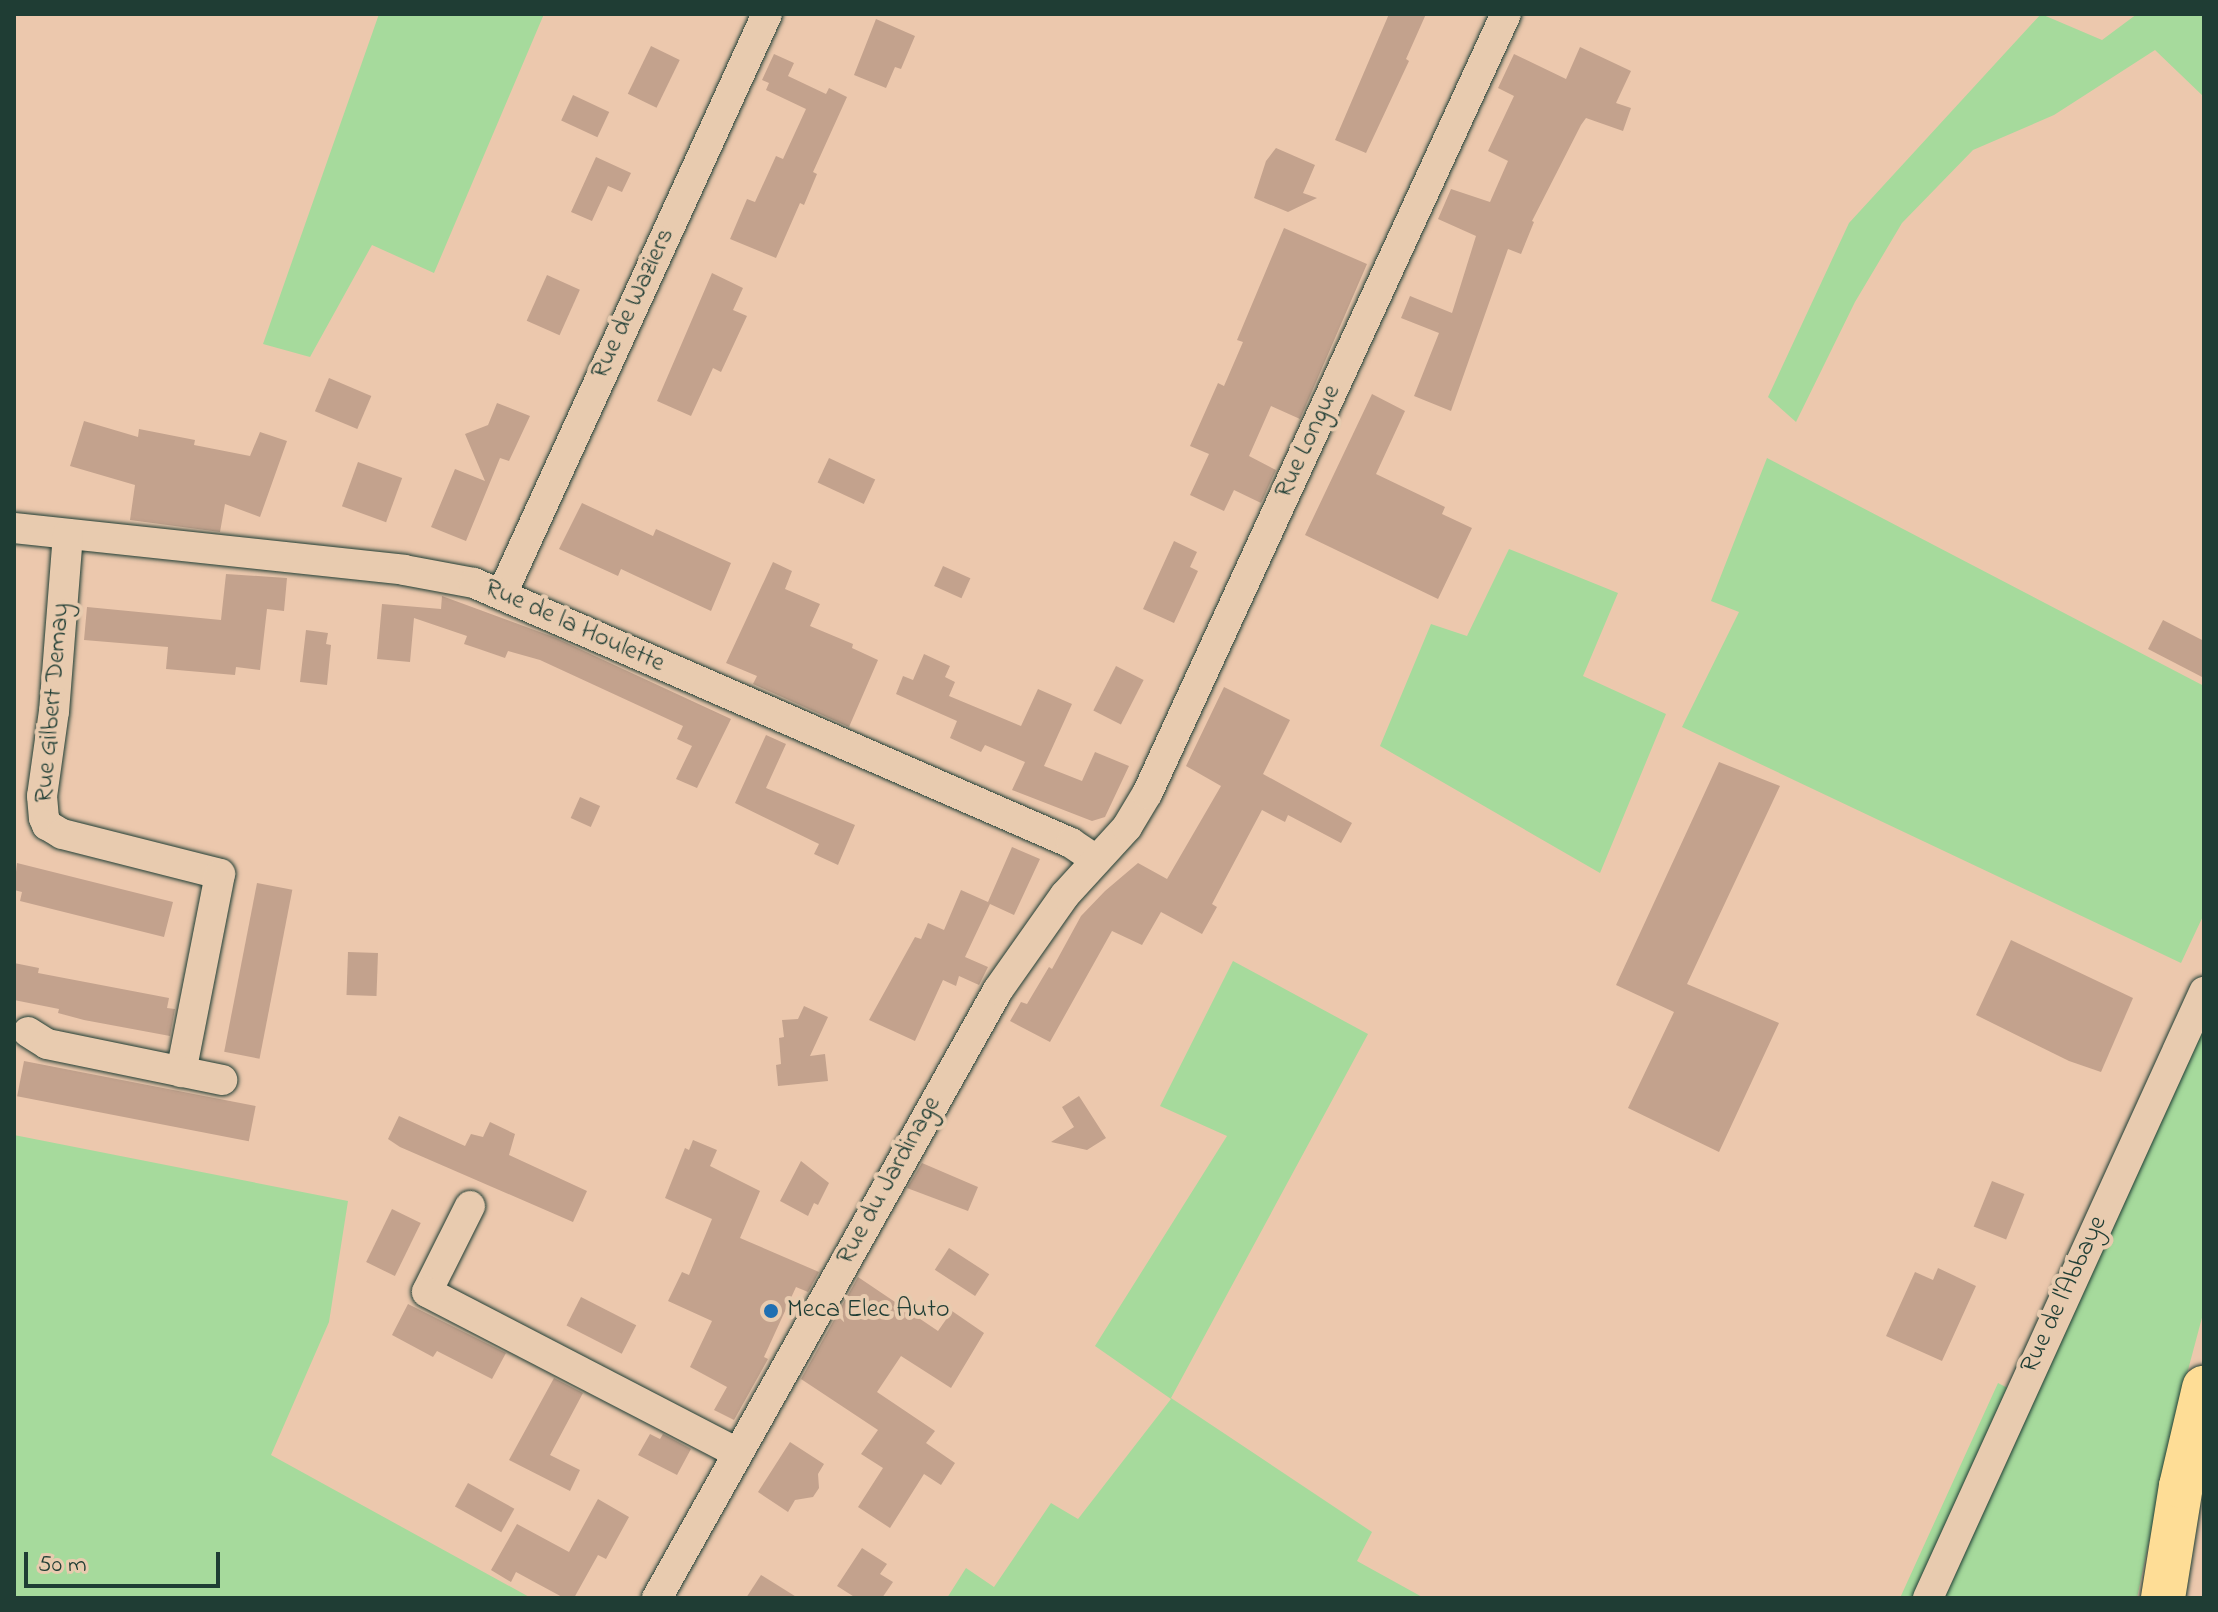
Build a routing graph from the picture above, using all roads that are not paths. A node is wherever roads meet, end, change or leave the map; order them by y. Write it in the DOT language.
graph roads {
  1 [pos="767,14"];
  2 [pos="1506,14"];
  3 [pos="14,528"];
  4 [pos="68,534"];
  5 [pos="502,594"];
  6 [pos="1096,860"];
  7 [pos="2204,992"];
  8 [pos="28,1032"];
  9 [pos="181,1072"];
  10 [pos="222,1080"];
  11 [pos="470,1206"];
  12 [pos="2204,1388"];
  13 [pos="738,1453"];
  14 [pos="657,1598"];
  15 [pos="1928,1598"];
  16 [pos="2163,1598"];
  1 -- 5 [label="street, Rue de Waziers"];
  2 -- 6 [label="street, Rue Longue"];
  3 -- 4 [label="street, Rue de la Houlette"];
  4 -- 5 [label="street, Rue de la Houlette"];
  4 -- 9 [label="street, Rue Gilbert Demay"];
  5 -- 6 [label="street, Rue de la Houlette"];
  6 -- 13 [label="street, Rue du Jardinage"];
  7 -- 15 [label="street, Rue de l'Abbaye"];
  8 -- 9 [label="street"];
  9 -- 10 [label="street"];
  11 -- 13 [label="street"];
  12 -- 16 [label="main road"];
  13 -- 14 [label="street, Rue du Jardinage"];
}
